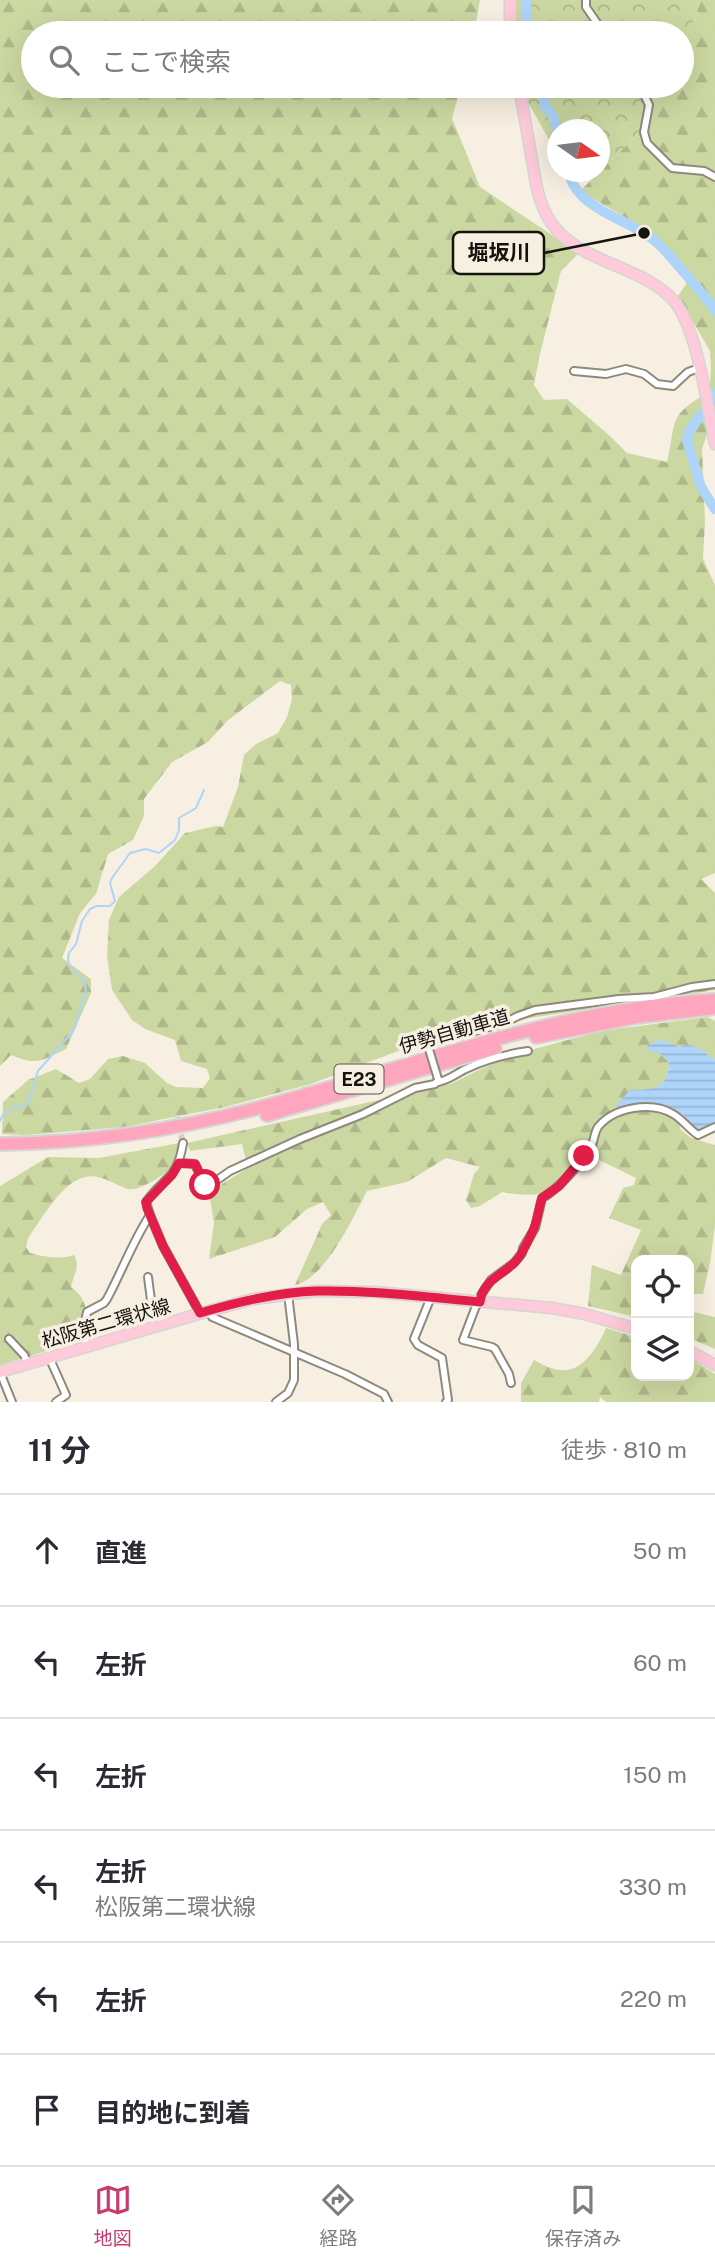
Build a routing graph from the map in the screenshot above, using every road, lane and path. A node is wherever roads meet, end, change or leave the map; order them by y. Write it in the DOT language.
graph roads {
  1 [pos="510,0"];
  2 [pos="586,0"];
  3 [pos="510,21"];
  4 [pos="596,21"];
  5 [pos="521,98"];
  6 [pos="646,98"];
  7 [pos="715,177"];
  8 [pos="699,368"];
  9 [pos="574,371"];
  10 [pos="715,444"];
  11 [pos="715,984"];
  12 [pos="715,1000"];
  13 [pos="715,1008"];
  14 [pos="528,1051"];
  15 [pos="438,1081"];
  16 [pos="715,1127"];
  17 [pos="183,1143"];
  18 [pos="0,1144"];
  19 [pos="0,1153"];
  20 [pos="179,1163"];
  21 [pos="150,1215"];
  22 [pos="148,1277"];
  23 [pos="288,1294"];
  24 [pos="431,1297"];
  25 [pos="480,1302"];
  26 [pos="204,1312"];
  27 [pos="163,1324"];
  28 [pos="631,1328"];
  29 [pos="9,1339"];
  30 [pos="87,1347"];
  31 [pos="293,1352"];
  32 [pos="694,1354"];
  33 [pos="49,1357"];
  34 [pos="28,1364"];
  35 [pos="715,1366"];
  36 [pos="0,1372"];
  37 [pos="510,1383"];
  38 [pos="12,1402"];
  39 [pos="56,1402"];
  40 [pos="276,1402"];
  41 [pos="388,1402"];
  42 [pos="446,1402"];
  1 -- 3 [label="main road"];
  2 -- 4 [label="street"];
  5 -- 8 [label="main road"];
  6 -- 7 [label="street"];
  8 -- 9 [label="street"];
  8 -- 10 [label="main road"];
  11 -- 15 [label="street, bridge"];
  12 -- 18 [label="highway, 伊勢自動車道 / E23"];
  13 -- 19 [label="highway, 伊勢自動車道 / E23"];
  14 -- 15 [label="street"];
  15 -- 20 [label="street"];
  16 -- 25 [label="street"];
  17 -- 20 [label="street"];
  20 -- 21 [label="street"];
  21 -- 26 [label="street"];
  21 -- 30 [label="street"];
  22 -- 27 [label="street"];
  23 -- 24 [label="main road, 松阪第二環状線"];
  23 -- 26 [label="main road, 松阪第二環状線"];
  23 -- 31 [label="street"];
  24 -- 25 [label="main road, 松阪第二環状線"];
  24 -- 42 [label="street"];
  25 -- 28 [label="main road, 松阪第二環状線"];
  25 -- 37 [label="street"];
  26 -- 27 [label="main road, 松阪第二環状線"];
  26 -- 31 [label="street"];
  27 -- 30 [label="main road, 松阪第二環状線"];
  29 -- 34 [label="street"];
  30 -- 33 [label="main road, 松阪第二環状線"];
  31 -- 40 [label="street"];
  31 -- 41 [label="street"];
  32 -- 35 [label="main road"];
  33 -- 34 [label="main road, 松阪第二環状線"];
  33 -- 39 [label="street"];
  34 -- 36 [label="main road, 松阪第二環状線"];
  36 -- 38 [label="street"];
}
